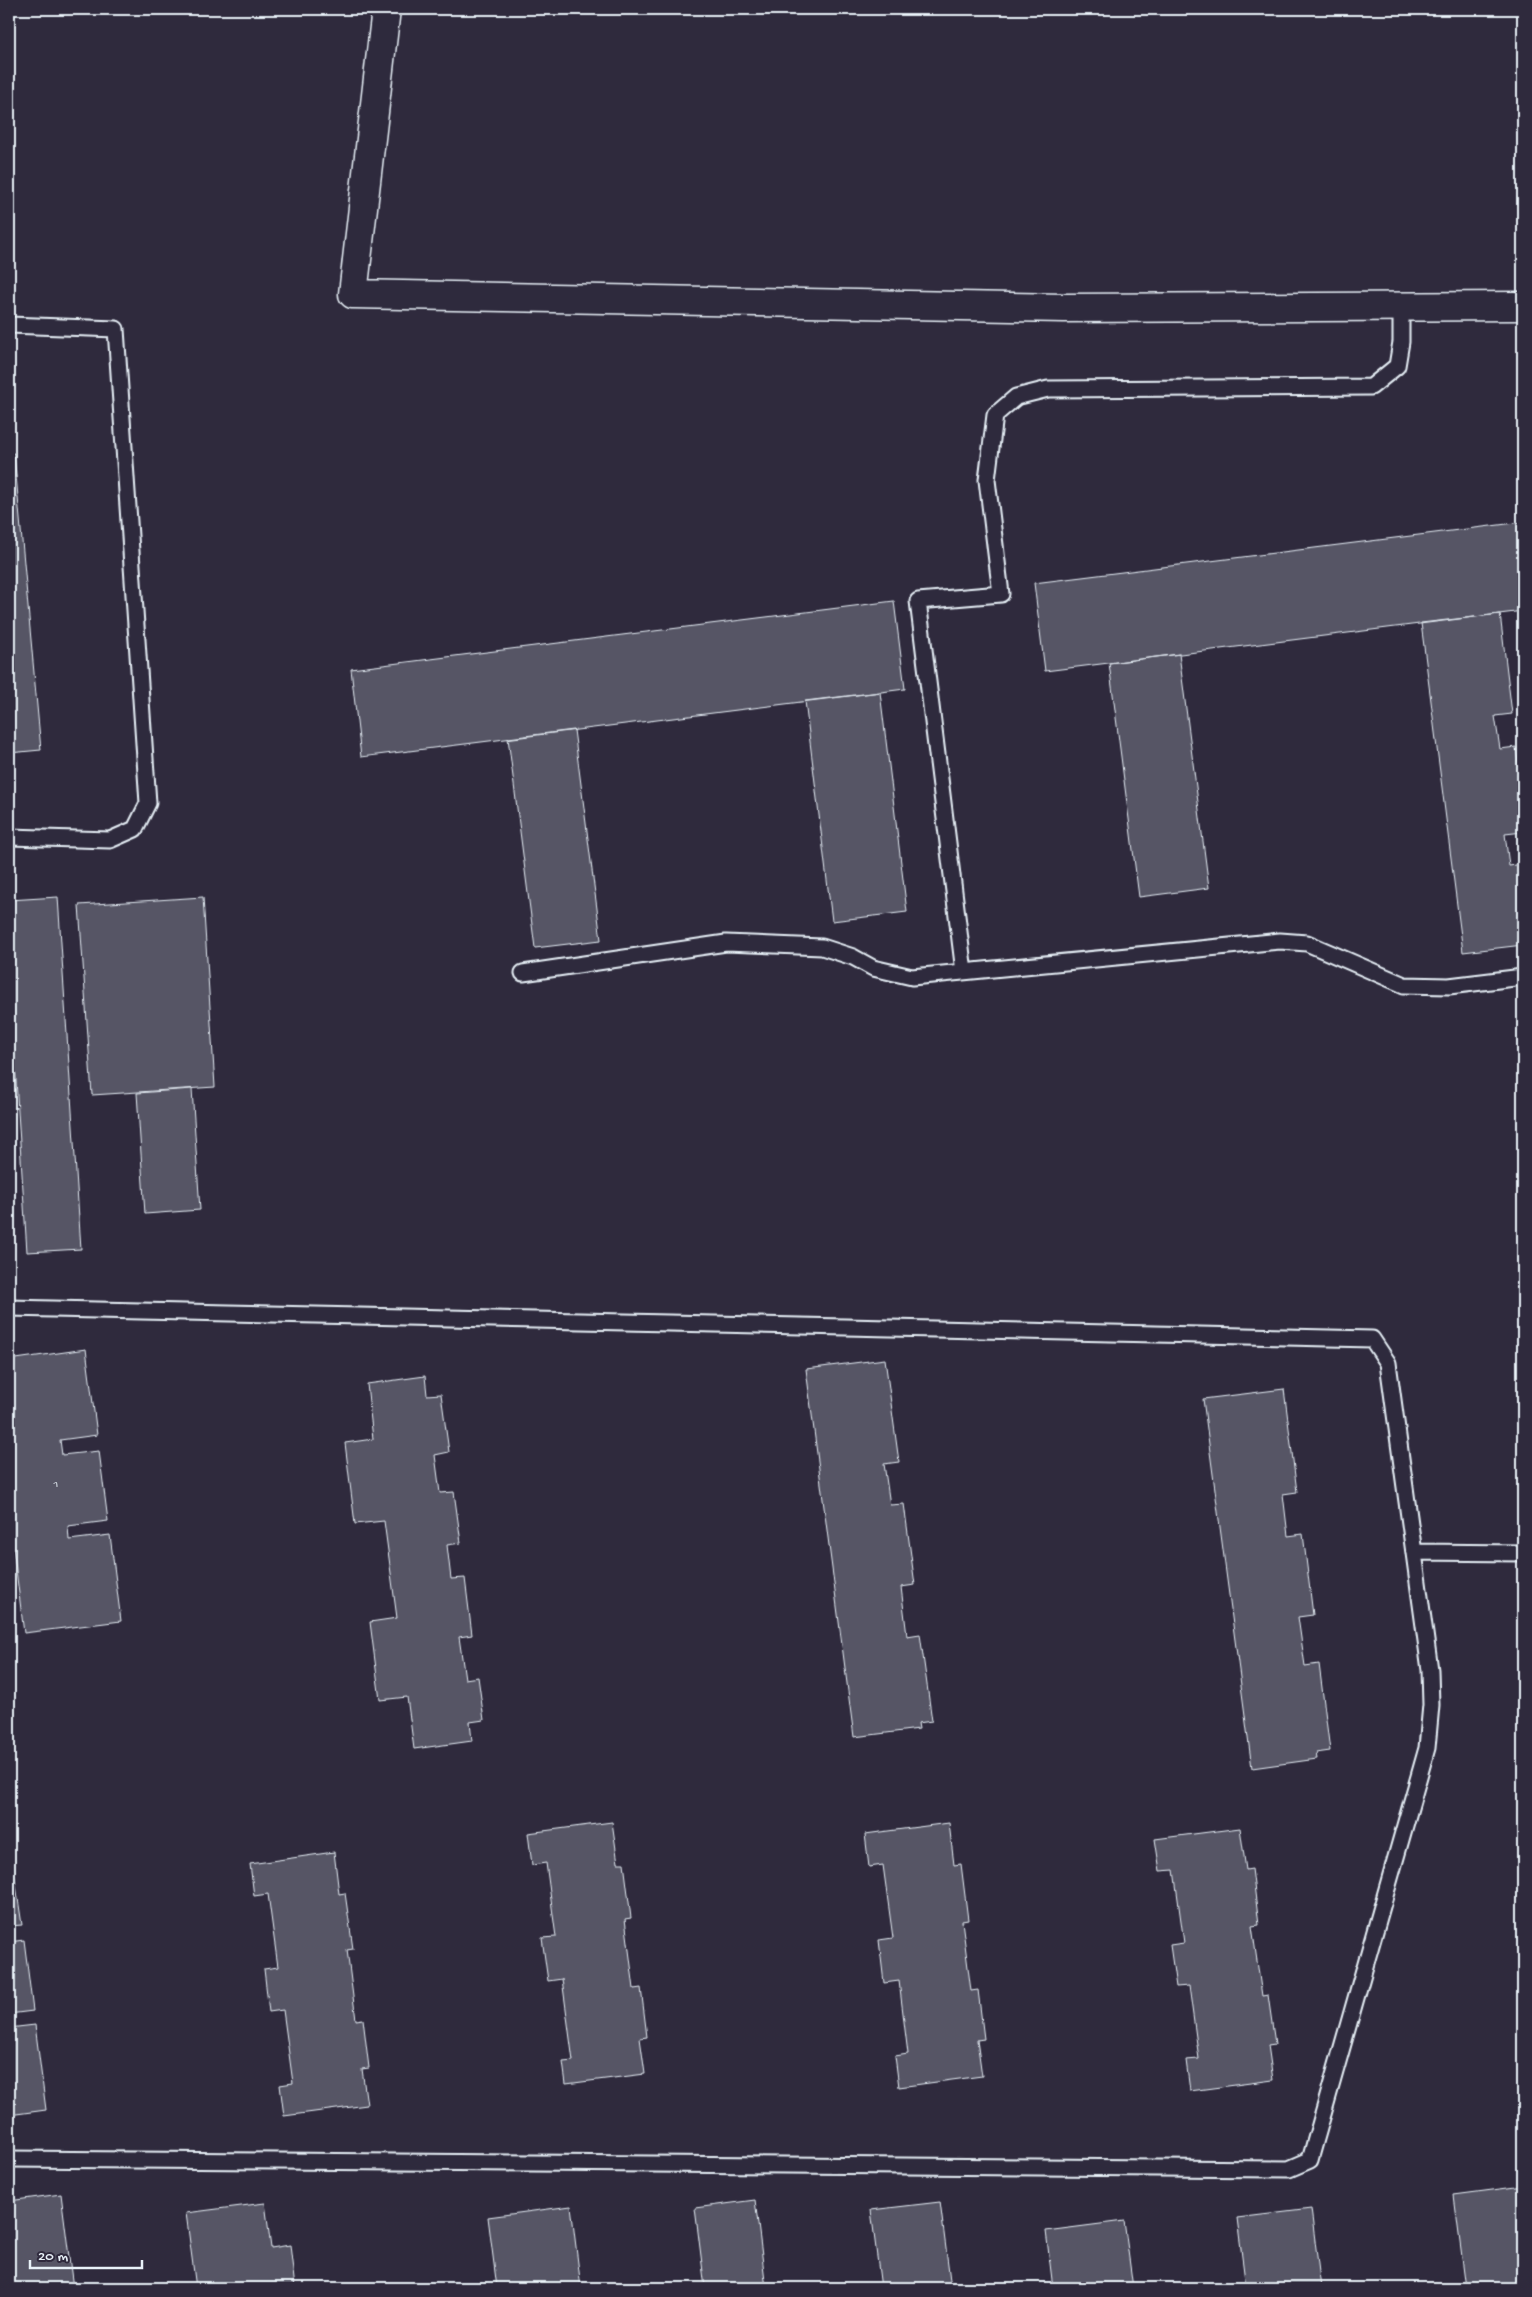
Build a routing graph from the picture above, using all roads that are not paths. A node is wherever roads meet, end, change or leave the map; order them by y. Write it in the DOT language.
graph roads {
  1 [pos="386,9"];
  2 [pos="1523,306"];
  3 [pos="1401,307"];
  4 [pos="9,325"];
  5 [pos="9,837"];
  6 [pos="964,972"];
  7 [pos="523,973"];
  8 [pos="1523,978"];
  9 [pos="9,1308"];
  10 [pos="1414,1552"];
  11 [pos="1523,1553"];
  12 [pos="9,2159"];
  1 -- 3 [label="street"];
  2 -- 3 [label="street"];
  3 -- 6 [label="lane"];
  4 -- 5 [label="lane"];
  6 -- 7 [label="lane"];
  6 -- 8 [label="lane"];
  9 -- 10 [label="lane"];
  10 -- 11 [label="lane"];
  10 -- 12 [label="lane"];
}
